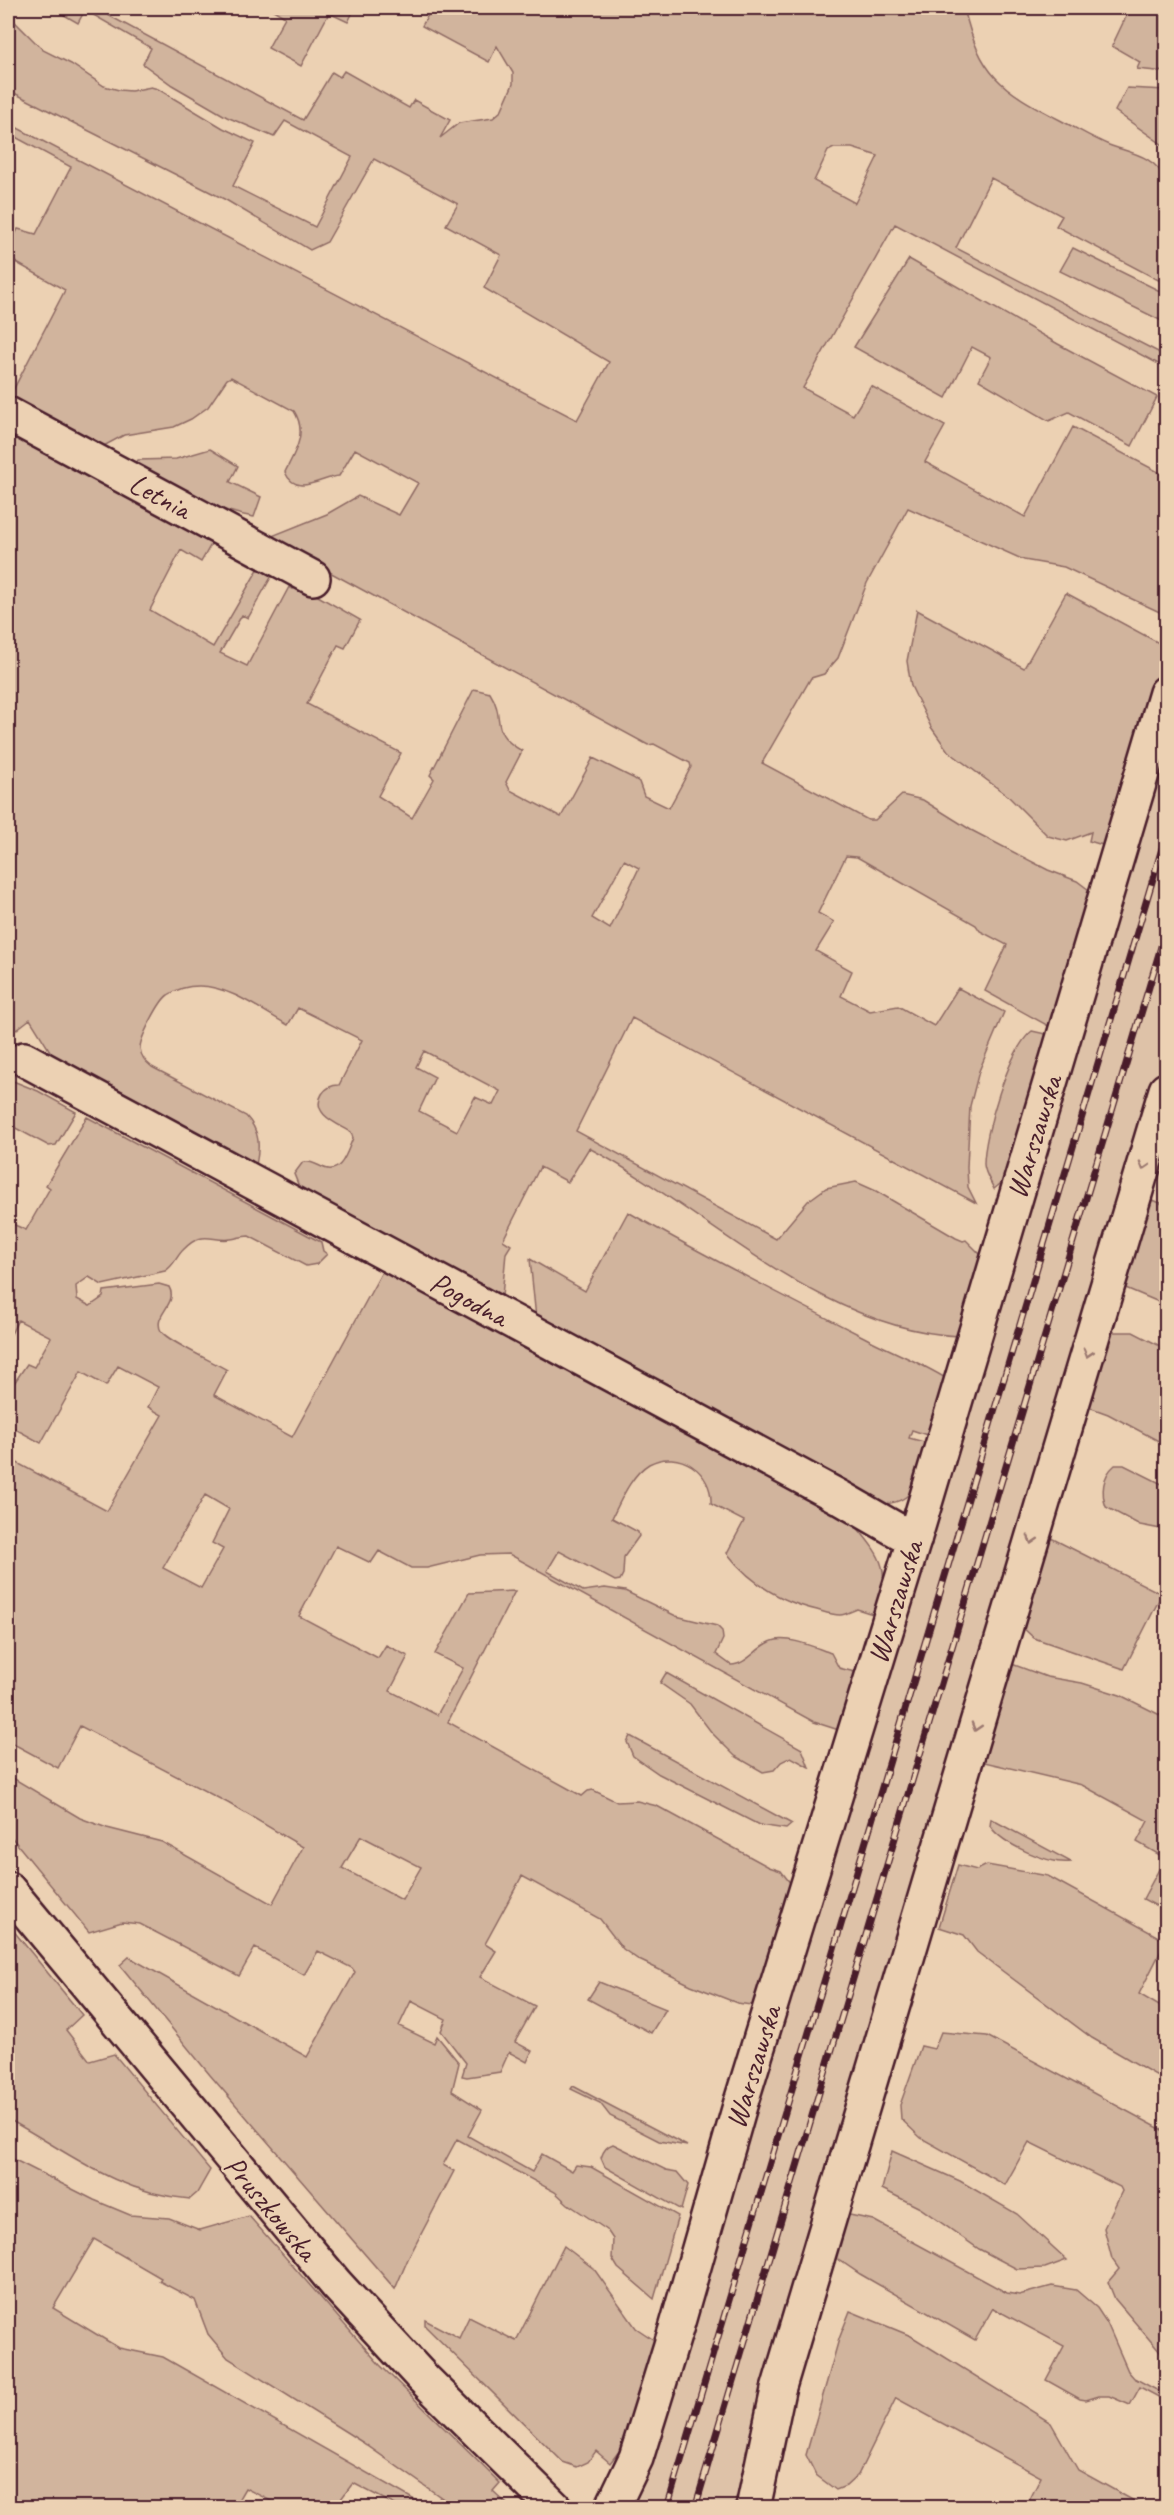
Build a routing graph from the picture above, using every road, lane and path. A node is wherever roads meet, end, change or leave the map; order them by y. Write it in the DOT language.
graph roads {
  1 [pos="8,414"];
  2 [pos="314,578"];
  3 [pos="1167,693"];
  4 [pos="24,1059"];
  5 [pos="1167,1090"];
  6 [pos="914,1540"];
  7 [pos="8,1889"];
  8 [pos="555,2508"];
  9 [pos="612,2508"];
  10 [pos="753,2508"];
  1 -- 2 [label="street, Letnia"];
  3 -- 6 [label="street, Warszawska"];
  4 -- 6 [label="street, Pogodna"];
  5 -- 10 [label="street, one-way"];
  6 -- 9 [label="street, Warszawska"];
  7 -- 8 [label="street, Pruszkowska"];
}
